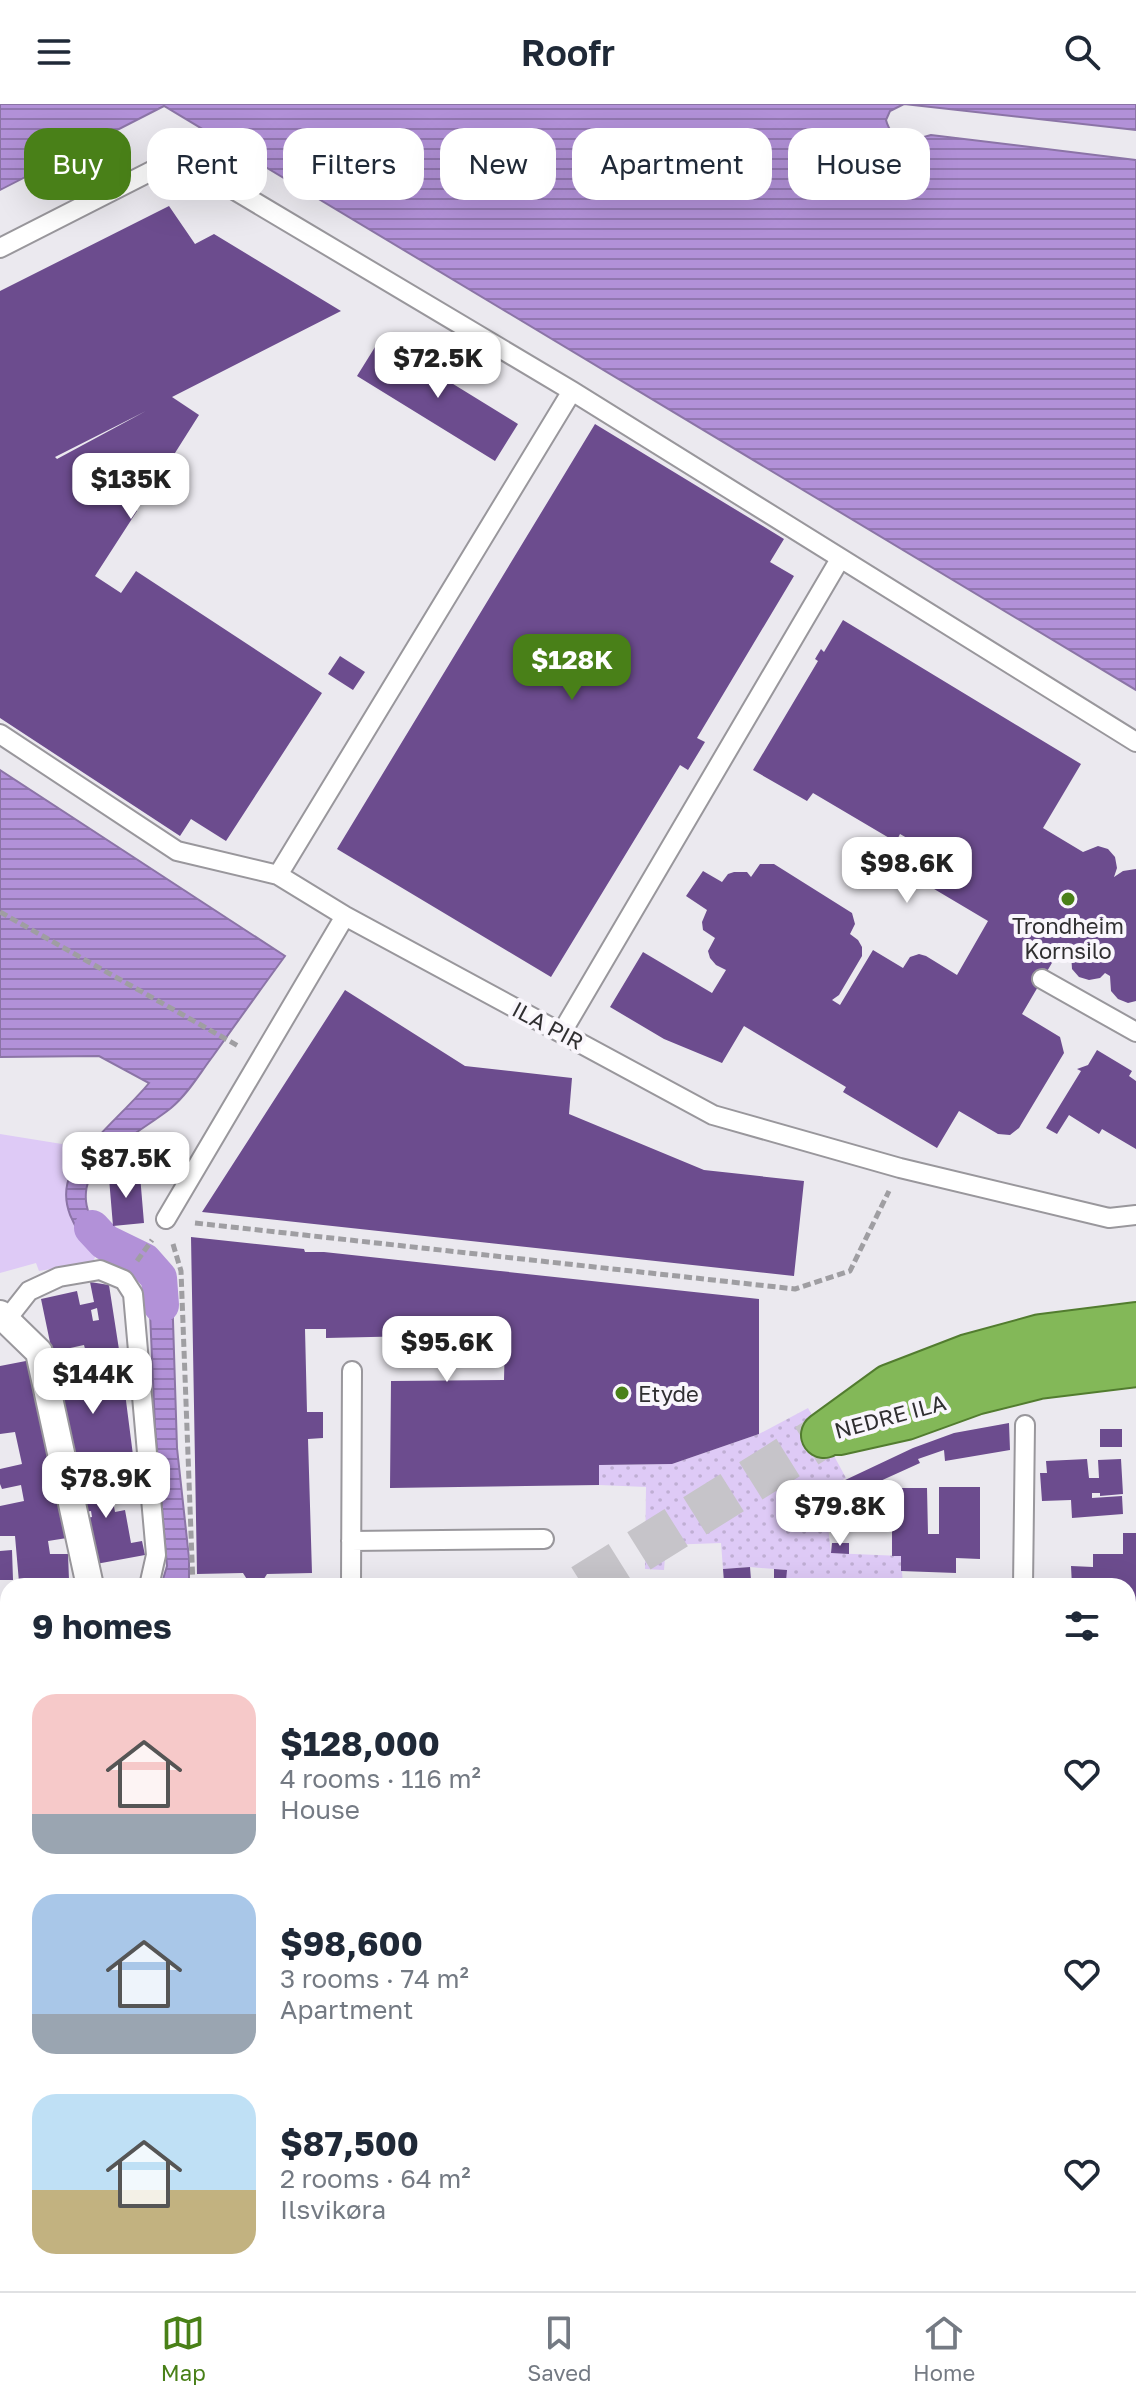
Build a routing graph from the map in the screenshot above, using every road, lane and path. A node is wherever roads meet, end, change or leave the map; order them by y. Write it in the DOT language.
graph roads {
  1 [pos="0,248"];
  2 [pos="572,391"];
  3 [pos="840,559"];
  4 [pos="0,734"];
  5 [pos="1136,742"];
  6 [pos="278,875"];
  7 [pos="0,912"];
  8 [pos="345,916"];
  9 [pos="1042,979"];
  10 [pos="562,1032"];
  11 [pos="1136,1032"];
  12 [pos="233,1042"];
  13 [pos="900,1168"];
  14 [pos="1136,1215"];
  15 [pos="166,1219"];
  16 [pos="2,1321"];
  17 [pos="1136,1325"];
  18 [pos="1136,1364"];
  19 [pos="352,1371"];
  20 [pos="1025,1425"];
  21 [pos="544,1539"];
  22 [pos="351,1541"];
  23 [pos="88,1578"];
  24 [pos="151,1578"];
  25 [pos="193,1578"];
  26 [pos="351,1578"];
  27 [pos="1023,1578"];
  1 -- 2 [label="lane"];
  2 -- 3 [label="lane"];
  2 -- 6 [label="lane"];
  3 -- 5 [label="lane"];
  3 -- 10 [label="lane"];
  4 -- 6 [label="lane, ILA PIR"];
  6 -- 8 [label="lane, ILA PIR"];
  7 -- 12 [label="path"];
  8 -- 10 [label="lane, ILA PIR"];
  8 -- 15 [label="lane"];
  9 -- 11 [label="lane"];
  10 -- 13 [label="lane, ILA PIR"];
  13 -- 14 [label="lane, ILA PIR"];
  13 -- 15 [label="path"];
  15 -- 25 [label="path"];
  16 -- 23 [label="street"];
  16 -- 24 [label="lane"];
  17 -- 18 [label="highway, NEDRE ILA"];
  19 -- 22 [label="lane"];
  20 -- 27 [label="lane"];
  21 -- 22 [label="lane"];
  22 -- 26 [label="lane"];
}
